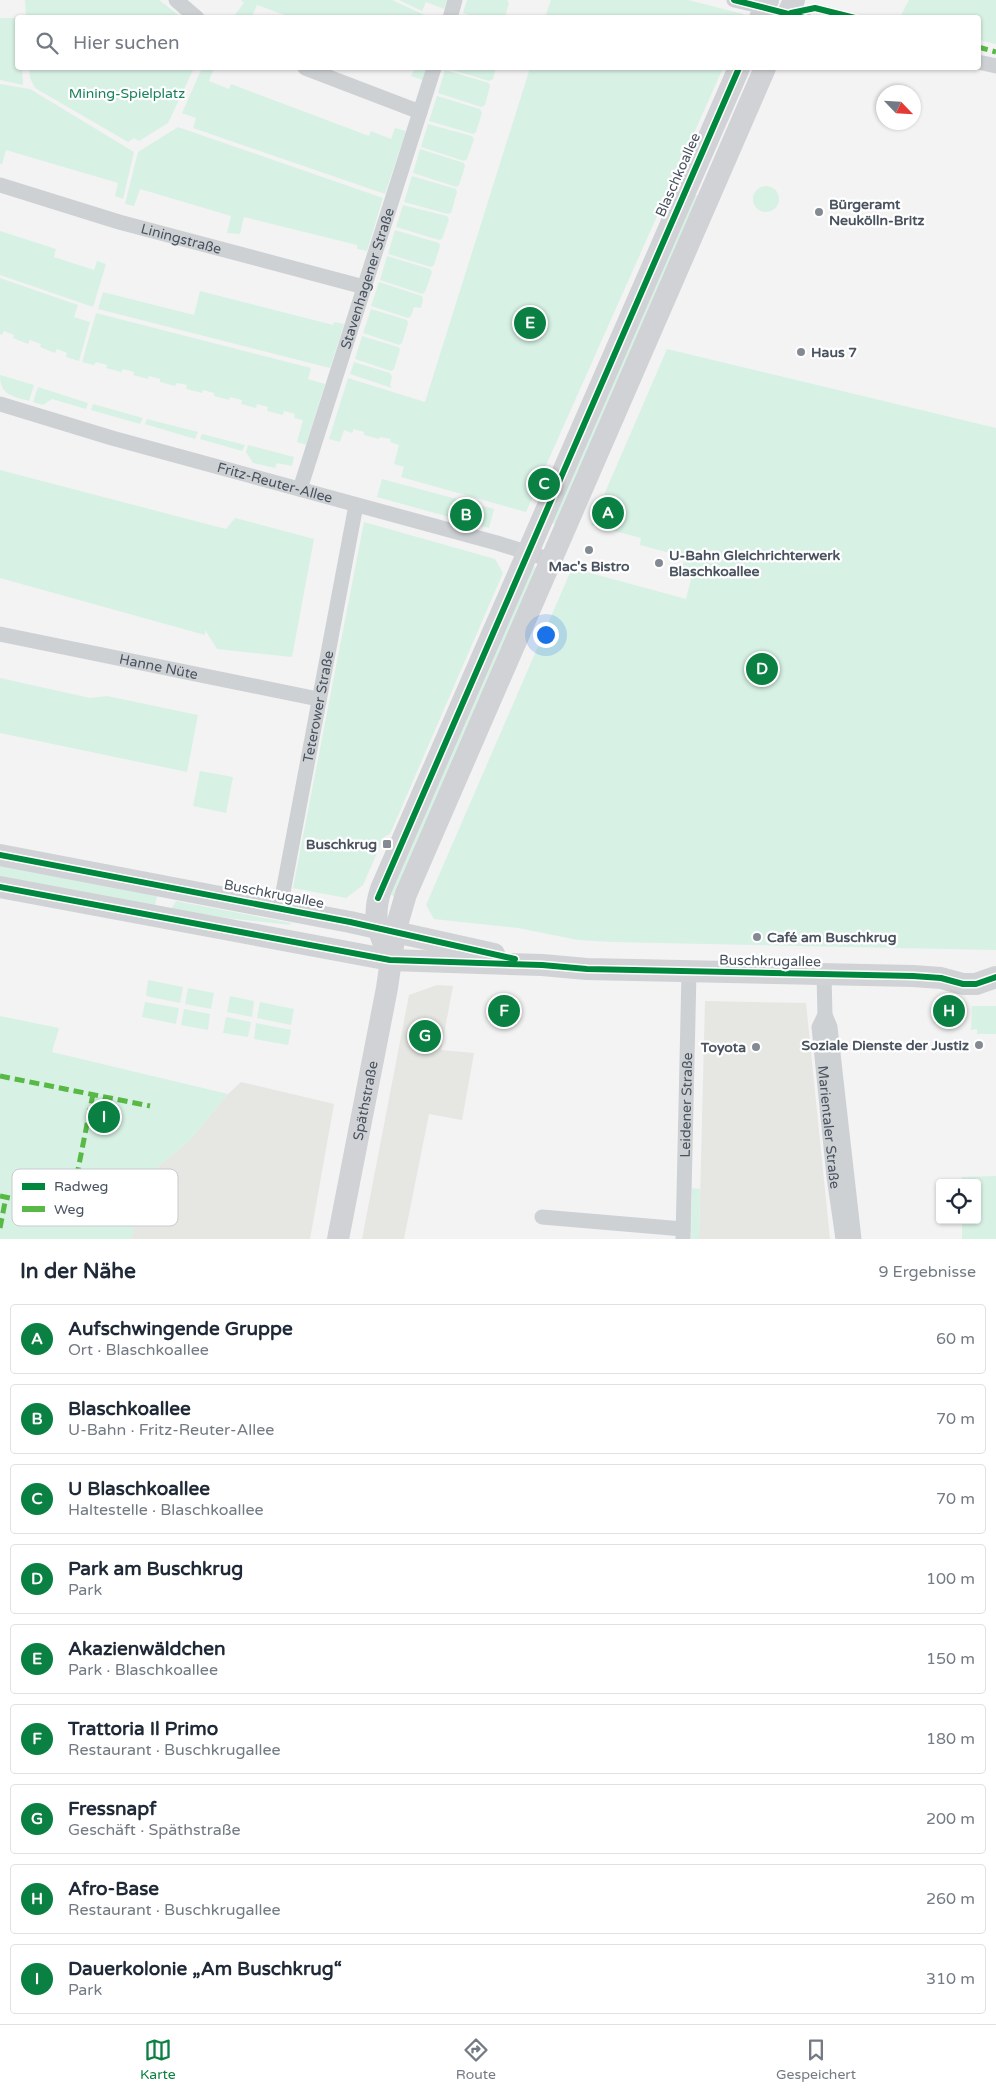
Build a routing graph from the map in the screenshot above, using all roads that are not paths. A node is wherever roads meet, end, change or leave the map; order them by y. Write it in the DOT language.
graph roads {
  1 [pos="176,0"];
  2 [pos="456,0"];
  3 [pos="734,0"];
  4 [pos="765,8"];
  5 [pos="194,15"];
  6 [pos="451,15"];
  7 [pos="981,63"];
  8 [pos="996,66"];
  9 [pos="311,70"];
  10 [pos="433,70"];
  11 [pos="738,70"];
  12 [pos="764,70"];
  13 [pos="420,112"];
  14 [pos="0,185"];
  15 [pos="364,287"];
  16 [pos="0,404"];
  17 [pos="300,489"];
  18 [pos="356,505"];
  19 [pos="527,552"];
  20 [pos="551,560"];
  21 [pos="0,634"];
  22 [pos="318,699"];
  23 [pos="0,855"];
  24 [pos="0,886"];
  25 [pos="169,887"];
  26 [pos="280,908"];
  27 [pos="163,918"];
  28 [pos="386,930"];
  29 [pos="390,960"];
  30 [pos="542,965"];
  31 [pos="689,972"];
  32 [pos="824,975"];
  33 [pos="996,976"];
  34 [pos="825,1015"];
  35 [pos="542,1217"];
  36 [pos="683,1234"];
  37 [pos="338,1239"];
  38 [pos="843,1239"];
  39 [pos="854,1239"];
  1 -- 5 [label="street"];
  2 -- 6 [label="street"];
  3 -- 4 [label="street"];
  7 -- 8 [label="street"];
  9 -- 13 [label="street"];
  10 -- 13 [label="street, Stavenhagener Straße"];
  11 -- 19 [label="main road, Blaschkoallee"];
  12 -- 20 [label="main road"];
  13 -- 15 [label="street, Stavenhagener Straße"];
  14 -- 15 [label="street, Liningstraße"];
  15 -- 17 [label="street, Stavenhagener Straße"];
  16 -- 17 [label="street, Fritz-Reuter-Allee"];
  17 -- 18 [label="street, Fritz-Reuter-Allee"];
  18 -- 19 [label="street, Fritz-Reuter-Allee"];
  18 -- 22 [label="street, Teterower Straße"];
  19 -- 20 [label="street, Fritz-Reuter-Allee"];
  19 -- 28 [label="main road, Blaschkoallee"];
  20 -- 28 [label="main road"];
  21 -- 22 [label="street, Hanne Nüte"];
  22 -- 26 [label="street, Teterower Straße"];
  23 -- 25 [label="main road, Buschkrugallee"];
  24 -- 27 [label="main road, Buschkrugallee"];
  25 -- 26 [label="main road, Buschkrugallee"];
  25 -- 27 [label="main road"];
  26 -- 28 [label="main road, Buschkrugallee"];
  27 -- 29 [label="main road, Buschkrugallee"];
  28 -- 29 [label="main road, Späthstraße"];
  28 -- 30 [label="main road, Buschkrugallee"];
  29 -- 30 [label="main road, Buschkrugallee"];
  29 -- 37 [label="main road, Späthstraße"];
  30 -- 31 [label="main road, Buschkrugallee"];
  31 -- 32 [label="main road, Buschkrugallee"];
  31 -- 36 [label="street, Leidener Straße"];
  32 -- 33 [label="main road, Buschkrugallee"];
  32 -- 34 [label="street, Marientaler Straße"];
  34 -- 38 [label="street, Marientaler Straße"];
  34 -- 39 [label="street, Marientaler Straße"];
  35 -- 36 [label="street"];
}
